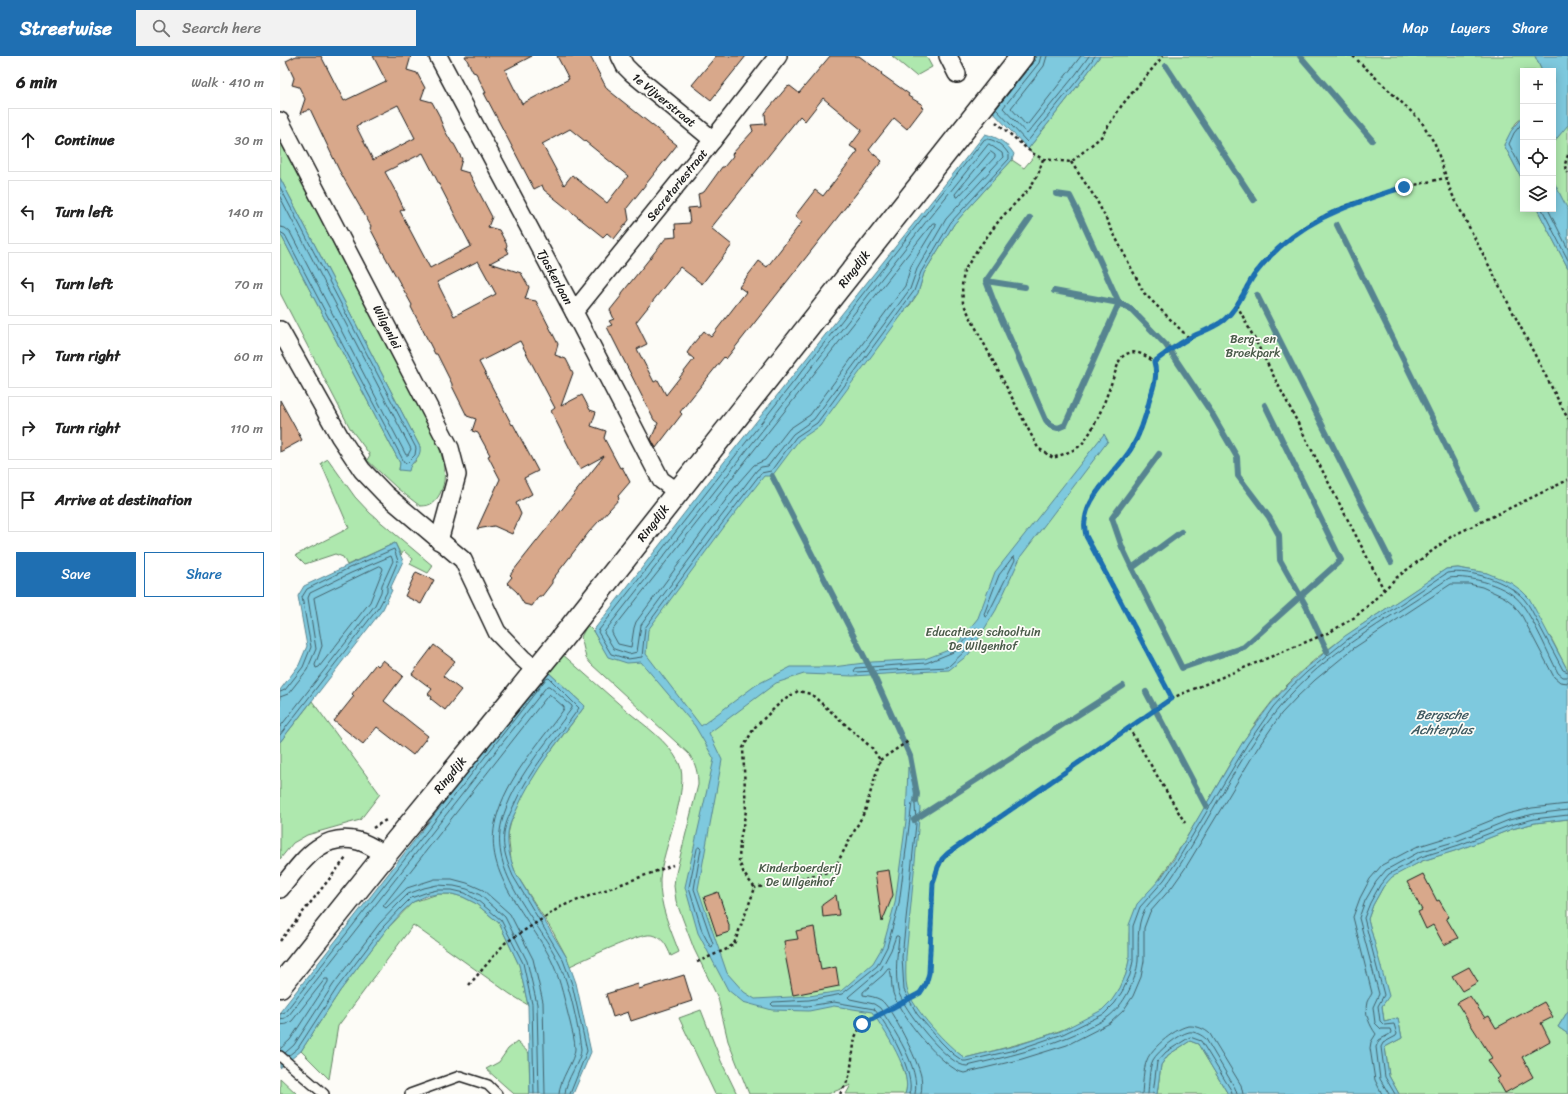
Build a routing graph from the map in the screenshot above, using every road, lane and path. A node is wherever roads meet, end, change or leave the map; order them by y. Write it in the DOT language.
graph roads {
  1 [pos="438,56"];
  2 [pos="620,56"];
  3 [pos="778,56"];
  4 [pos="948,56"];
  5 [pos="1022,56"];
  6 [pos="1163,56"];
  7 [pos="1353,56"];
  8 [pos="957,74"];
  9 [pos="994,119"];
  10 [pos="280,121"];
  11 [pos="713,140"];
  12 [pos="1568,155"];
  13 [pos="1043,159"];
  14 [pos="1071,162"];
  15 [pos="1568,173"];
  16 [pos="1445,178"];
  17 [pos="1237,305"];
  18 [pos="574,312"];
  19 [pos="280,330"];
  20 [pos="1189,338"];
  21 [pos="287,360"];
  22 [pos="1154,362"];
  23 [pos="1568,419"];
  24 [pos="1568,480"];
  25 [pos="678,492"];
  26 [pos="439,541"];
  27 [pos="1384,590"];
  28 [pos="536,670"];
  29 [pos="1172,698"];
  30 [pos="1129,728"];
  31 [pos="910,740"];
  32 [pos="880,760"];
  33 [pos="1185,823"];
  34 [pos="360,841"];
  35 [pos="385,855"];
  36 [pos="673,865"];
  37 [pos="755,888"];
  38 [pos="280,889"];
  39 [pos="280,941"];
  40 [pos="697,962"];
  41 [pos="469,985"];
  42 [pos="280,986"];
  43 [pos="280,1056"];
  44 [pos="322,1093"];
  45 [pos="410,1094"];
  46 [pos="497,1094"];
  47 [pos="840,1094"];
  1 -- 18 [label="street, Tjaskerlaan"];
  2 -- 11 [label="street, 1e Vijverstraat"];
  3 -- 11 [label="street, Secretariestraat"];
  4 -- 8 [label="street"];
  5 -- 25 [label="street, Ringdijk"];
  6 -- 14 [label="path"];
  7 -- 16 [label="path"];
  9 -- 13 [label="path"];
  10 -- 26 [label="street, Wilgenlei"];
  11 -- 18 [label="street, Secretariestraat"];
  12 -- 15 [label="path"];
  13 -- 14 [label="path"];
  13 -- 22 [label="path"];
  14 -- 20 [label="path"];
  16 -- 17 [label="path"];
  16 -- 23 [label="path"];
  17 -- 20 [label="path"];
  17 -- 27 [label="path"];
  18 -- 25 [label="street, Tjaskerlaan"];
  19 -- 21 [label="street"];
  20 -- 22 [label="path"];
  21 -- 26 [label="street"];
  22 -- 29 [label="path"];
  24 -- 27 [label="path"];
  25 -- 28 [label="street, Ringdijk"];
  26 -- 28 [label="street"];
  27 -- 29 [label="path"];
  28 -- 35 [label="street, Ringdijk"];
  29 -- 30 [label="path"];
  30 -- 33 [label="path"];
  30 -- 47 [label="path"];
  31 -- 32 [label="path"];
  32 -- 37 [label="path"];
  32 -- 37 [label="path"];
  34 -- 35 [label="street"];
  34 -- 38 [label="street"];
  34 -- 39 [label="path"];
  35 -- 42 [label="street, Ringdijk"];
  36 -- 41 [label="path"];
  37 -- 40 [label="path"];
  43 -- 44 [label="lane"];
  45 -- 46 [label="lane"];
}
